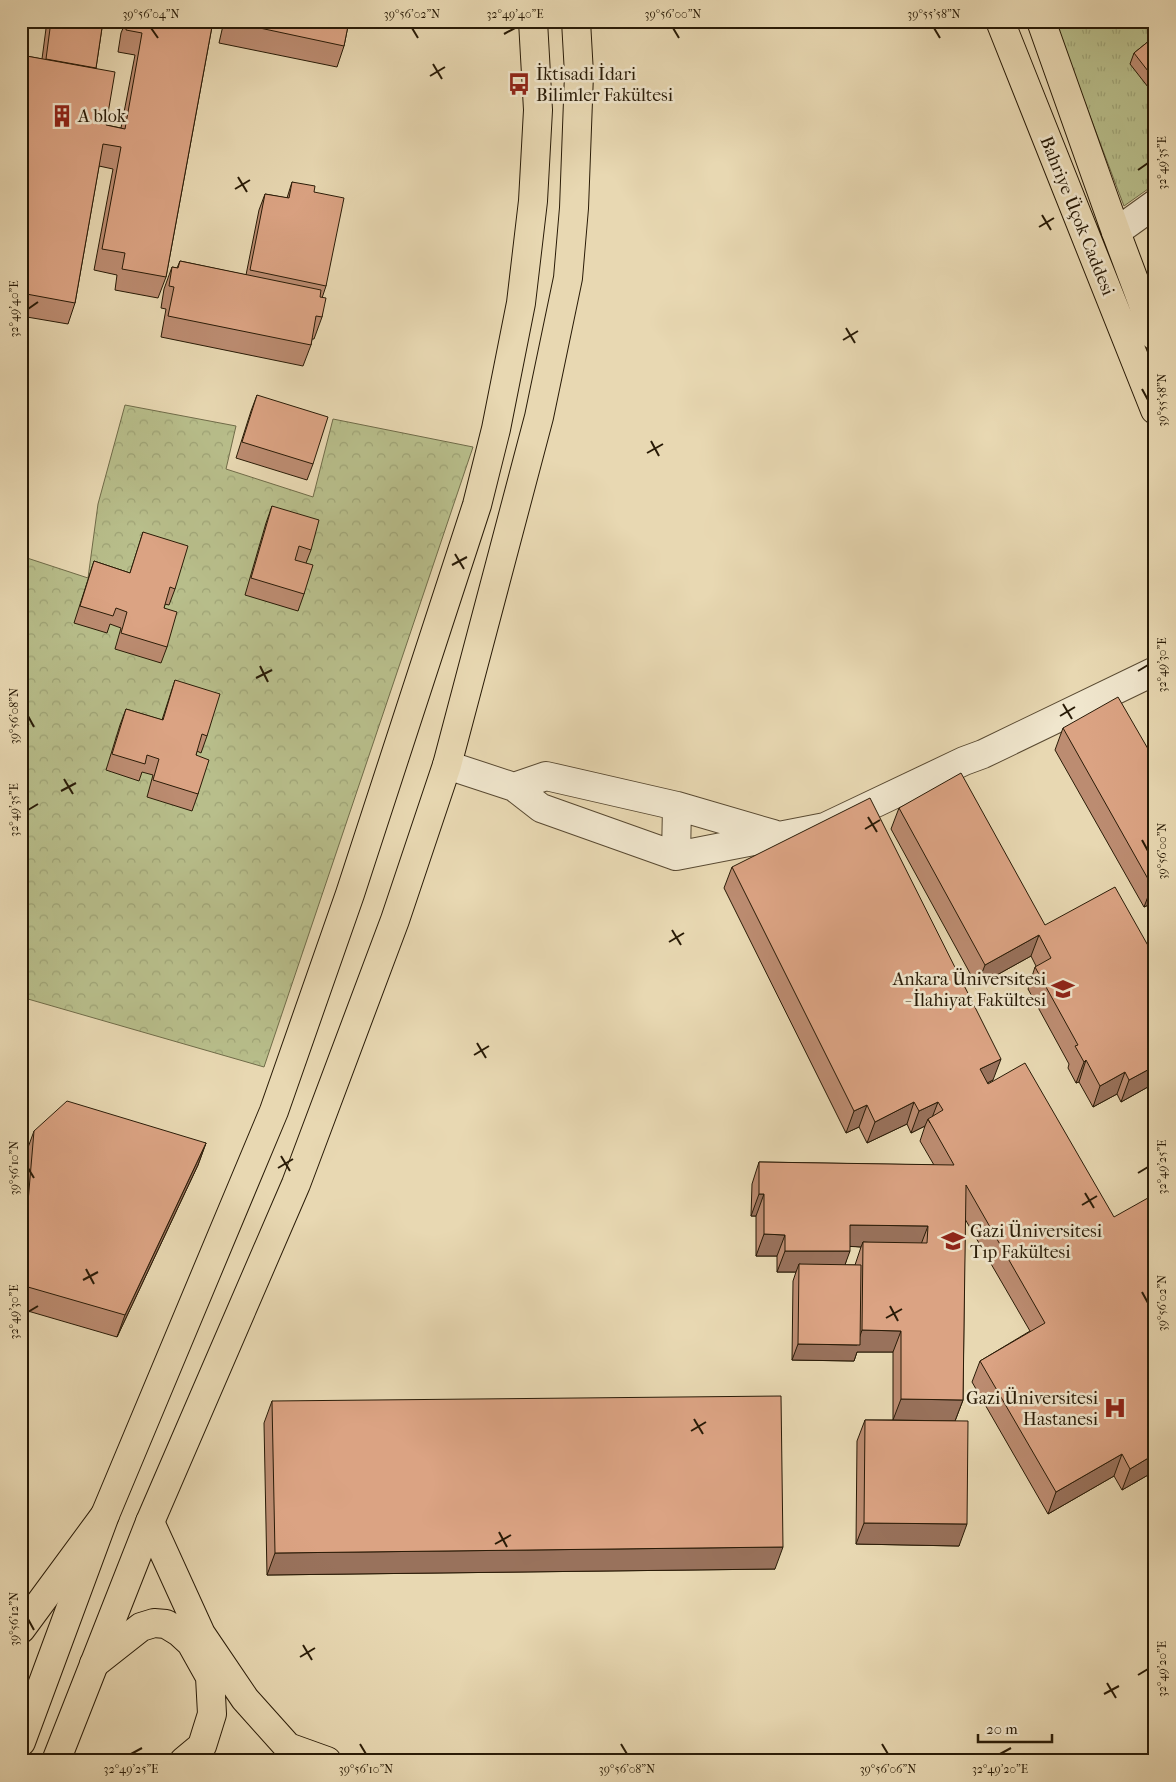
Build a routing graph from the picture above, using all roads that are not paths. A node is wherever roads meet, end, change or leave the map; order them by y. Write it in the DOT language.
graph roads {
  1 [pos="532,21"];
  2 [pos="576,21"];
  3 [pos="1000,21"];
  4 [pos="1041,21"];
  5 [pos="1155,204"];
  6 [pos="1116,232"];
  7 [pos="1155,336"];
  8 [pos="1155,410"];
  9 [pos="1155,671"];
  10 [pos="447,765"];
  11 [pos="514,787"];
  12 [pos="677,806"];
  13 [pos="778,836"];
  14 [pos="676,856"];
  15 [pos="105,1515"];
  16 [pos="150,1522"];
  17 [pos="21,1629"];
  18 [pos="94,1664"];
  19 [pos="21,1742"];
  20 [pos="56,1761"];
  21 [pos="184,1761"];
  22 [pos="327,1761"];
  1 -- 15 [label="main road"];
  2 -- 10 [label="main road"];
  3 -- 8 [label="main road, Bahriye Üçok Caddesi"];
  4 -- 6 [label="main road, Bahriye Üçok Caddesi"];
  5 -- 6 [label="street"];
  6 -- 7 [label="main road, Bahriye Üçok Caddesi"];
  9 -- 13 [label="street"];
  10 -- 11 [label="street"];
  10 -- 16 [label="main road"];
  11 -- 12 [label="street"];
  11 -- 14 [label="street"];
  12 -- 13 [label="street"];
  12 -- 14 [label="street"];
  13 -- 14 [label="street"];
  15 -- 17 [label="main road"];
  15 -- 19 [label="main road"];
  16 -- 18 [label="main road"];
  16 -- 22 [label="main road"];
  18 -- 20 [label="main road"];
  18 -- 21 [label="main road"];
}
